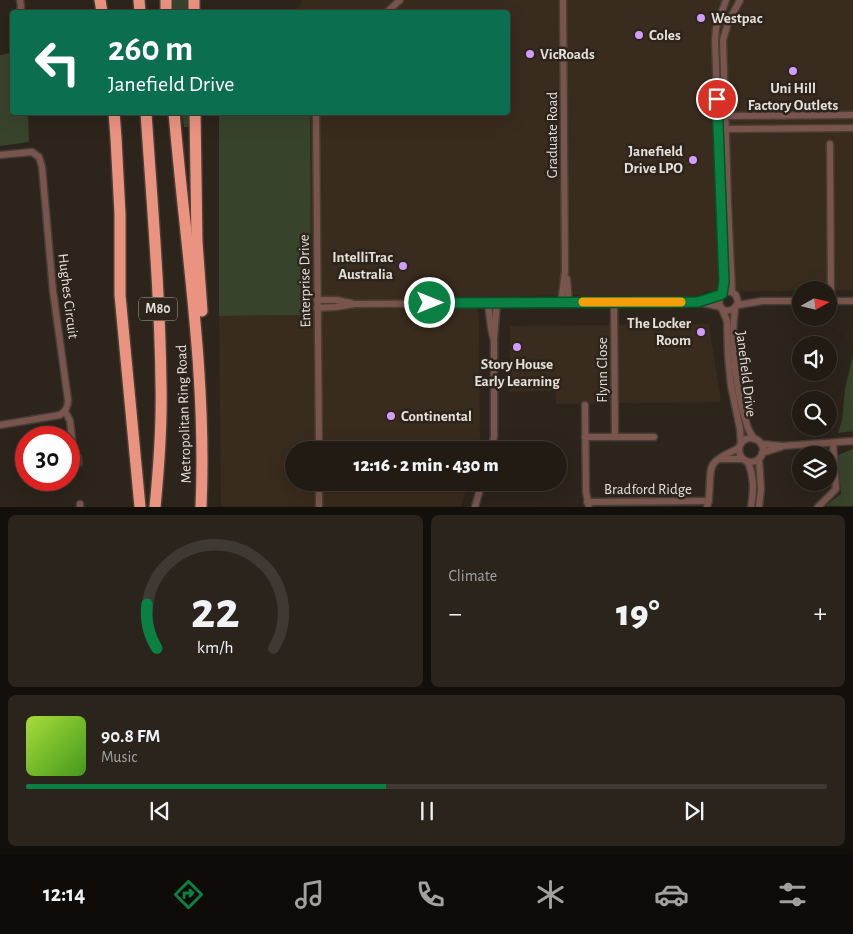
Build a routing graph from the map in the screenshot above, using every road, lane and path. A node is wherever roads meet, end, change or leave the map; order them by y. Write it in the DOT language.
graph roads {
  1 [pos="563,0"];
  2 [pos="726,0"];
  3 [pos="740,0"];
  4 [pos="114,115"];
  5 [pos="146,115"];
  6 [pos="174,115"];
  7 [pos="195,115"];
  8 [pos="316,115"];
  9 [pos="853,115"];
  10 [pos="722,116"];
  11 [pos="853,128"];
  12 [pos="722,129"];
  13 [pos="830,144"];
  14 [pos="0,155"];
  15 [pos="830,281"];
  16 [pos="721,294"];
  17 [pos="735,295"];
  18 [pos="317,300"];
  19 [pos="792,301"];
  20 [pos="838,301"];
  21 [pos="853,301"];
  22 [pos="488,302"];
  23 [pos="497,302"];
  24 [pos="614,302"];
  25 [pos="698,302"];
  26 [pos="762,302"];
  27 [pos="565,303"];
  28 [pos="355,304"];
  29 [pos="736,307"];
  30 [pos="317,308"];
  31 [pos="722,308"];
  32 [pos="494,341"];
  33 [pos="200,382"];
  34 [pos="585,405"];
  35 [pos="66,411"];
  36 [pos="0,425"];
  37 [pos="71,426"];
  38 [pos="654,436"];
  39 [pos="585,437"];
  40 [pos="615,437"];
  41 [pos="754,439"];
  42 [pos="319,441"];
  43 [pos="493,441"];
  44 [pos="853,441"];
  45 [pos="833,443"];
  46 [pos="761,444"];
  47 [pos="740,446"];
  48 [pos="782,446"];
  49 [pos="761,456"];
  50 [pos="718,460"];
  51 [pos="745,460"];
  52 [pos="319,491"];
  53 [pos="479,491"];
  54 [pos="588,504"];
  55 [pos="708,504"];
  56 [pos="140,506"];
  57 [pos="155,506"];
  58 [pos="201,506"];
  59 [pos="319,506"];
  60 [pos="475,506"];
  61 [pos="751,506"];
  62 [pos="759,506"];
  63 [pos="818,506"];
  1 -- 27 [label="street, Graduate Road"];
  2 -- 10 [label="street"];
  3 -- 10 [label="street"];
  4 -- 56 [label="highway"];
  5 -- 57 [label="highway, Metropolitan Ring Road / M80"];
  6 -- 33 [label="highway, Metropolitan Ring Road / M80"];
  7 -- 33 [label="highway"];
  8 -- 18 [label="street, Enterprise Drive"];
  9 -- 10 [label="street"];
  10 -- 12 [label="street"];
  11 -- 12 [label="street"];
  12 -- 16 [label="street"];
  12 -- 17 [label="street"];
  13 -- 15 [label="street"];
  14 -- 35 [label="street, Hughes Circuit"];
  16 -- 17 [label="street"];
  16 -- 25 [label="street"];
  16 -- 31 [label="street"];
  17 -- 26 [label="street"];
  17 -- 29 [label="street"];
  18 -- 28 [label="street"];
  18 -- 30 [label="street, Enterprise Drive"];
  19 -- 26 [label="street"];
  20 -- 21 [label="street"];
  22 -- 23 [label="street"];
  22 -- 28 [label="street"];
  22 -- 32 [label="street"];
  23 -- 27 [label="street"];
  23 -- 32 [label="street"];
  24 -- 25 [label="street"];
  24 -- 27 [label="street"];
  24 -- 40 [label="street, Flynn Close"];
  25 -- 31 [label="street"];
  26 -- 29 [label="street"];
  28 -- 30 [label="street"];
  29 -- 31 [label="street"];
  29 -- 41 [label="street, Janefield Drive"];
  30 -- 42 [label="street, Enterprise Drive"];
  31 -- 47 [label="street, Janefield Drive"];
  32 -- 43 [label="street"];
  33 -- 58 [label="highway, Metropolitan Ring Road / M80"];
  34 -- 39 [label="street"];
  35 -- 36 [label="street"];
  35 -- 37 [label="street"];
  38 -- 40 [label="street"];
  39 -- 40 [label="street"];
  39 -- 54 [label="street"];
  41 -- 46 [label="street"];
  41 -- 47 [label="street"];
  44 -- 45 [label="street"];
  45 -- 48 [label="street"];
  45 -- 63 [label="street"];
  46 -- 48 [label="street"];
  46 -- 49 [label="street"];
  47 -- 50 [label="street"];
  47 -- 51 [label="street"];
  48 -- 49 [label="street"];
  49 -- 51 [label="street"];
  49 -- 62 [label="street"];
  50 -- 51 [label="street"];
  50 -- 55 [label="street"];
  51 -- 61 [label="street"];
  52 -- 59 [label="street"];
  53 -- 60 [label="street"];
  54 -- 55 [label="street, Bradford Ridge"];
}
